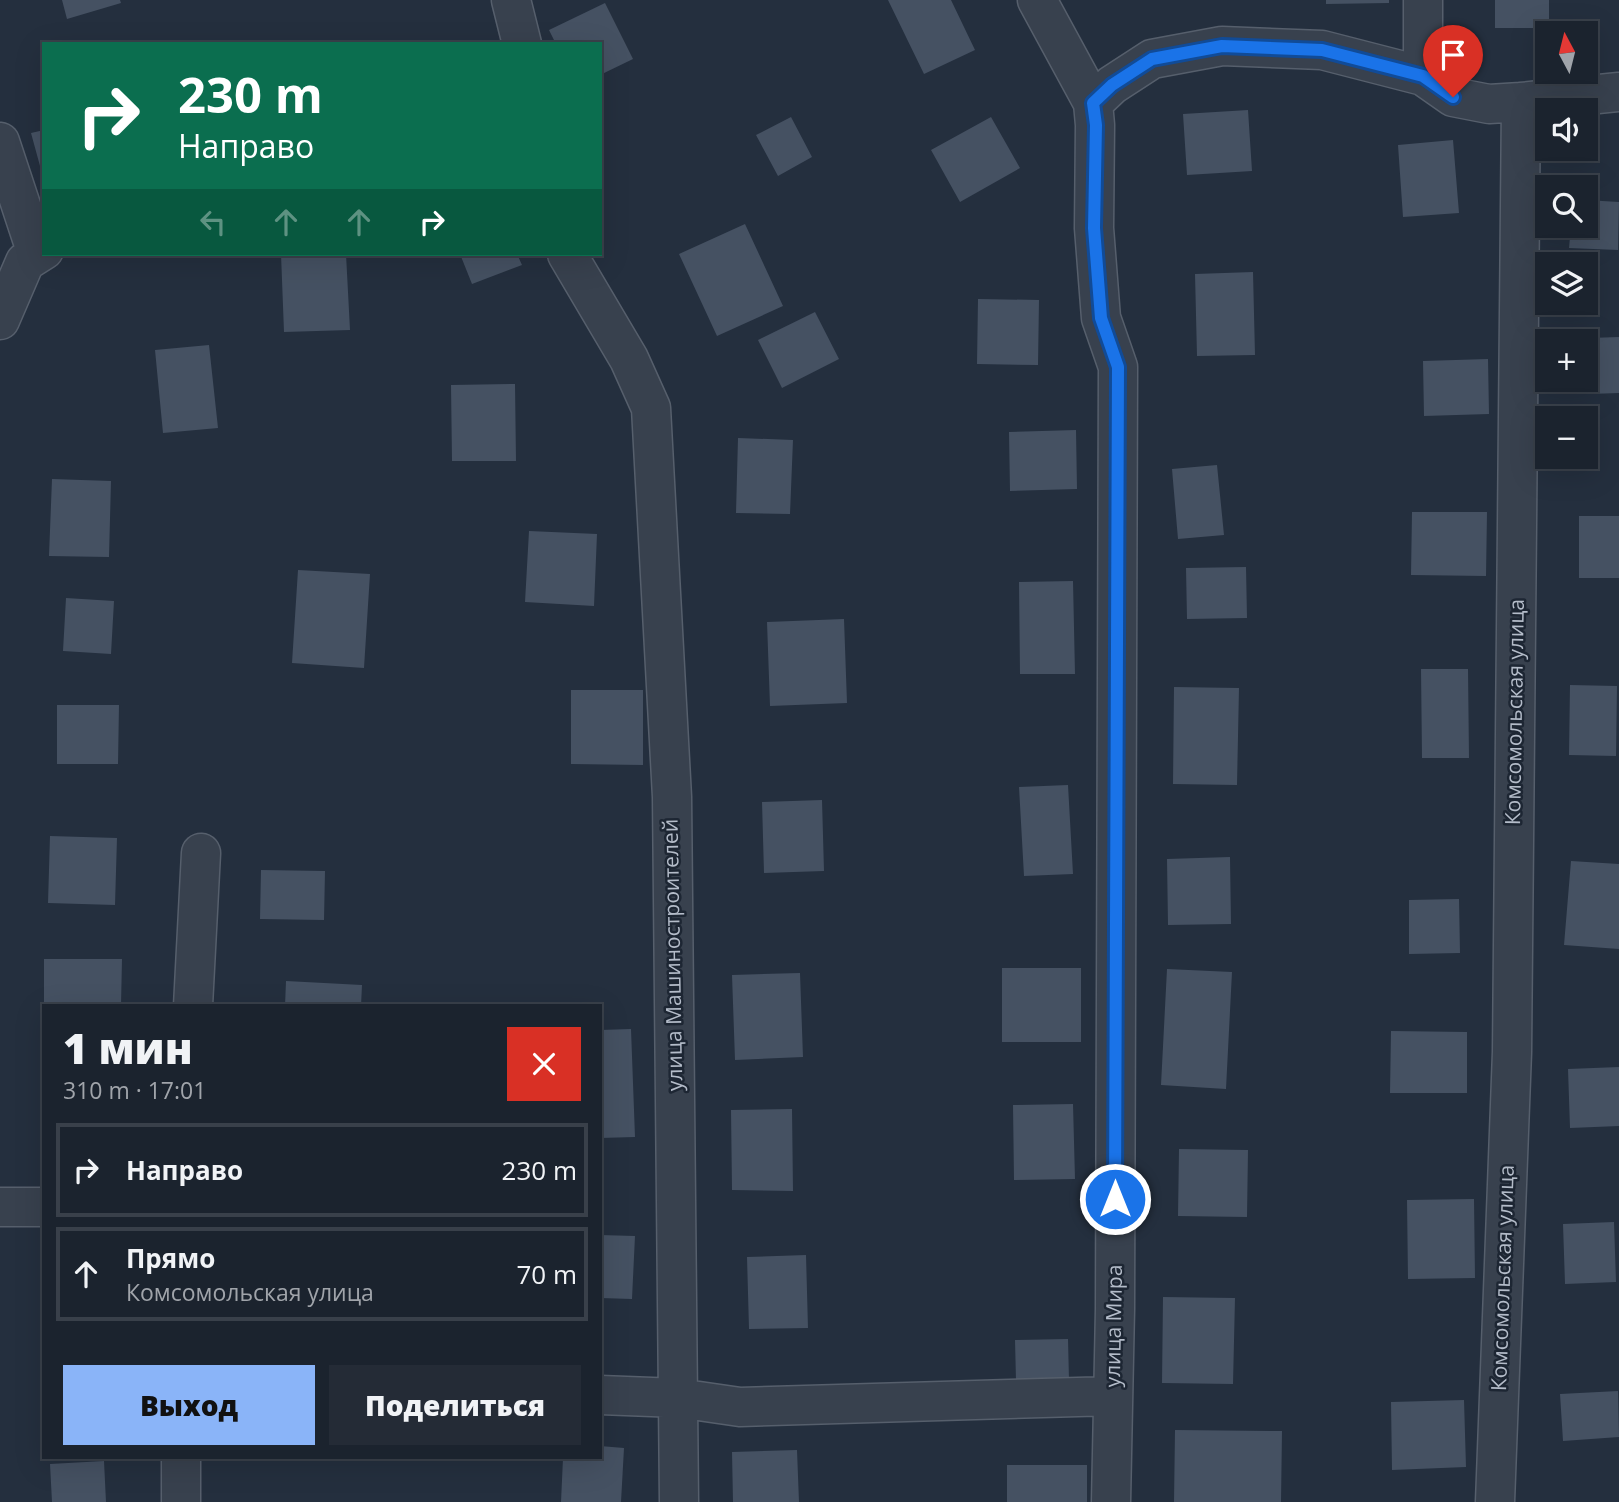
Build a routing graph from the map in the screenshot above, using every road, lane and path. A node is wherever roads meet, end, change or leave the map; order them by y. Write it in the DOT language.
graph roads {
  1 [pos="511,0"];
  2 [pos="1037,0"];
  3 [pos="1423,0"];
  4 [pos="522,42"];
  5 [pos="1423,76"];
  6 [pos="1619,92"];
  7 [pos="1521,102"];
  8 [pos="1093,103"];
  9 [pos="0,142"];
  10 [pos="41,252"];
  11 [pos="576,263"];
  12 [pos="0,320"];
  13 [pos="201,853"];
  14 [pos="193,1004"];
  15 [pos="0,1207"];
  16 [pos="42,1207"];
  17 [pos="602,1395"];
  18 [pos="1113,1396"];
  19 [pos="678,1398"];
  20 [pos="181,1459"];
  21 [pos="181,1502"];
  22 [pos="679,1502"];
  23 [pos="1111,1502"];
  24 [pos="1495,1502"];
  1 -- 4 [label="street"];
  2 -- 8 [label="street"];
  3 -- 5 [label="street"];
  5 -- 7 [label="street"];
  5 -- 8 [label="street"];
  6 -- 7 [label="street"];
  7 -- 24 [label="street, Комсомольская улица"];
  8 -- 18 [label="street, улица Мира"];
  9 -- 10 [label="street"];
  10 -- 12 [label="street"];
  11 -- 19 [label="street, улица Машиностроителей"];
  13 -- 14 [label="street"];
  15 -- 16 [label="street"];
  17 -- 19 [label="street"];
  18 -- 19 [label="street"];
  18 -- 23 [label="street, улица Мира"];
  19 -- 22 [label="street, улица Машиностроителей"];
  20 -- 21 [label="street"];
}
